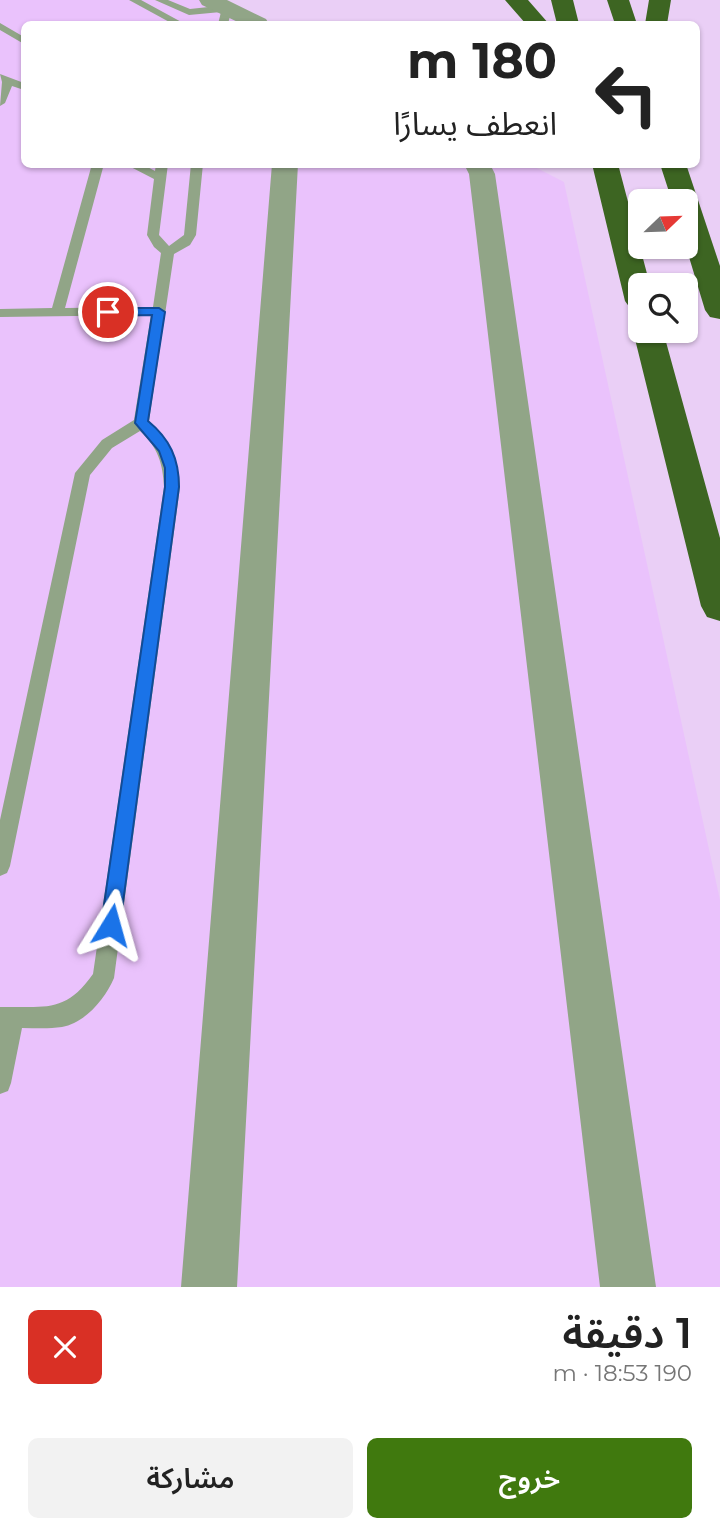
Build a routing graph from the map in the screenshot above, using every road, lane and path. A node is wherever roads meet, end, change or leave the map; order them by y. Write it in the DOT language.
graph roads {
  1 [pos="134,0"];
  2 [pos="160,0"];
  3 [pos="516,0"];
  4 [pos="562,0"];
  5 [pos="618,0"];
  6 [pos="660,0"];
  7 [pos="220,11"];
  8 [pos="174,21"];
  9 [pos="249,21"];
  10 [pos="535,21"];
  11 [pos="567,21"];
  12 [pos="625,21"];
  13 [pos="656,21"];
  14 [pos="0,26"];
  15 [pos="21,39"];
  16 [pos="0,65"];
  17 [pos="21,74"];
  18 [pos="4,79"];
  19 [pos="21,86"];
  20 [pos="0,103"];
  21 [pos="97,168"];
  22 [pos="197,168"];
  23 [pos="285,168"];
  24 [pos="479,168"];
  25 [pos="606,168"];
  26 [pos="674,168"];
  27 [pos="161,171"];
  28 [pos="681,189"];
  29 [pos="698,241"];
  30 [pos="168,252"];
  31 [pos="633,273"];
  32 [pos="720,310"];
  33 [pos="159,312"];
  34 [pos="0,313"];
  35 [pos="57,313"];
  36 [pos="651,343"];
  37 [pos="141,423"];
  38 [pos="720,606"];
  39 [pos="0,866"];
  40 [pos="6,1018"];
  41 [pos="0,1083"];
  42 [pos="209,1287"];
  43 [pos="628,1287"];
  1 -- 8 [label="lane"];
  2 -- 7 [label="lane"];
  3 -- 10 [label="highway"];
  4 -- 11 [label="highway"];
  5 -- 12 [label="highway"];
  6 -- 13 [label="highway"];
  7 -- 9 [label="street"];
  14 -- 15 [label="lane"];
  16 -- 17 [label="lane"];
  18 -- 19 [label="lane"];
  18 -- 20 [label="lane"];
  21 -- 35 [label="lane"];
  22 -- 30 [label="lane"];
  23 -- 42 [label="street"];
  24 -- 43 [label="street"];
  25 -- 31 [label="highway"];
  26 -- 28 [label="highway"];
  27 -- 30 [label="lane"];
  29 -- 32 [label="highway"];
  30 -- 33 [label="lane"];
  33 -- 35 [label="lane"];
  33 -- 37 [label="lane"];
  34 -- 35 [label="lane"];
  36 -- 38 [label="highway"];
  37 -- 39 [label="lane"];
  37 -- 40 [label="lane"];
  40 -- 41 [label="lane"];
}
